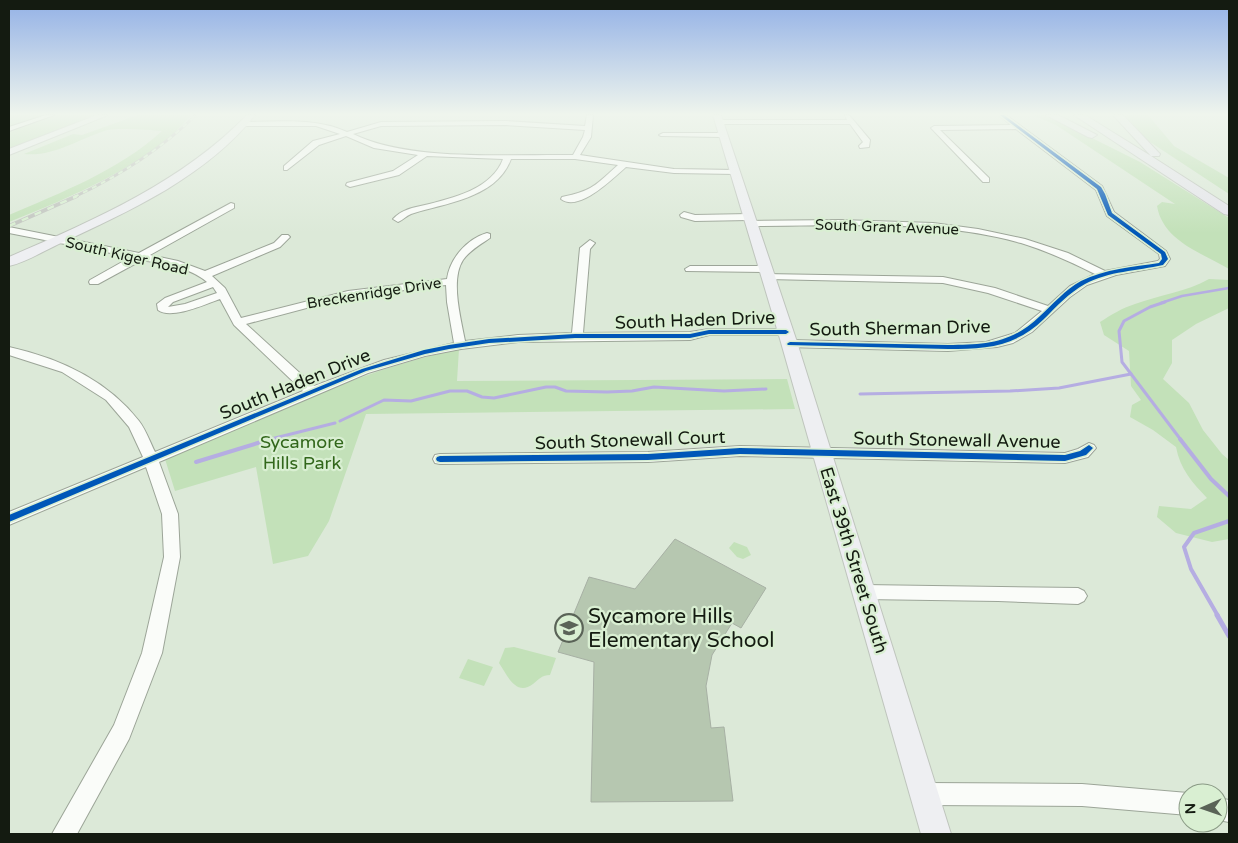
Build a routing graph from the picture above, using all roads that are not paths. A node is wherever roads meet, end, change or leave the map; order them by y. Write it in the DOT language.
graph roads {
  1 [pos="209,154"];
  2 [pos="303,154"];
  3 [pos="425,154"];
  4 [pos="430,154"];
  5 [pos="576,154"];
  6 [pos="730,154"];
  7 [pos="959,154"];
  8 [pos="1054,154"];
  9 [pos="1144,154"];
  10 [pos="1147,154"];
  11 [pos="1149,154"];
  12 [pos="1152,154"];
  13 [pos="508,156"];
  14 [pos="574,157"];
  15 [pos="1157,160"];
  16 [pos="624,164"];
  17 [pos="287,168"];
  18 [pos="735,171"];
  19 [pos="986,180"];
  20 [pos="350,185"];
  21 [pos="565,199"];
  22 [pos="1229,201"];
  23 [pos="231,206"];
  24 [pos="1229,211"];
  25 [pos="684,215"];
  26 [pos="398,219"];
  27 [pos="750,220"];
  28 [pos="9,230"];
  29 [pos="486,236"];
  30 [pos="285,237"];
  31 [pos="58,240"];
  32 [pos="590,243"];
  33 [pos="140,256"];
  34 [pos="1166,259"];
  35 [pos="9,262"];
  36 [pos="690,269"];
  37 [pos="766,272"];
  38 [pos="205,275"];
  39 [pos="1104,275"];
  40 [pos="452,281"];
  41 [pos="94,282"];
  42 [pos="214,283"];
  43 [pos="223,295"];
  44 [pos="1049,310"];
  45 [pos="238,323"];
  46 [pos="577,338"];
  47 [pos="788,339"];
  48 [pos="460,345"];
  49 [pos="9,351"];
  50 [pos="312,392"];
  51 [pos="1089,448"];
  52 [pos="822,452"];
  53 [pos="440,459"];
  54 [pos="152,460"];
  55 [pos="9,519"];
  56 [pos="864,592"];
  57 [pos="1078,596"];
  58 [pos="923,794"];
  59 [pos="1178,803"];
  60 [pos="64,834"];
  61 [pos="936,834"];
  1 -- 31 [label="main road"];
  2 -- 17 [label="street"];
  3 -- 20 [label="street"];
  4 -- 13 [label="street"];
  5 -- 14 [label="street"];
  6 -- 18 [label="main road, East 39th Street South"];
  7 -- 19 [label="street"];
  8 -- 34 [label="street"];
  9 -- 15 [label="highway"];
  10 -- 15 [label="highway"];
  11 -- 15 [label="highway"];
  12 -- 15 [label="highway"];
  13 -- 14 [label="street"];
  13 -- 26 [label="street"];
  14 -- 16 [label="street"];
  15 -- 22 [label="highway"];
  15 -- 24 [label="highway"];
  16 -- 18 [label="street"];
  16 -- 21 [label="street"];
  18 -- 27 [label="main road, East 39th Street South"];
  23 -- 33 [label="street"];
  25 -- 27 [label="street"];
  27 -- 37 [label="main road, East 39th Street South"];
  27 -- 39 [label="street, South Grant Avenue"];
  28 -- 31 [label="street, South Kiger Road"];
  29 -- 40 [label="street"];
  30 -- 38 [label="street"];
  31 -- 33 [label="street, South Kiger Road"];
  31 -- 35 [label="main road"];
  32 -- 46 [label="street"];
  33 -- 38 [label="street, South Kiger Road"];
  33 -- 41 [label="street"];
  34 -- 39 [label="street, South Sherman Drive"];
  36 -- 37 [label="street"];
  37 -- 44 [label="street"];
  37 -- 47 [label="main road, East 39th Street South"];
  38 -- 42 [label="street, South Kiger Road"];
  39 -- 44 [label="street, South Sherman Drive"];
  40 -- 45 [label="street, Breckenridge Drive"];
  40 -- 48 [label="street"];
  42 -- 43 [label="street, South Kiger Road"];
  42 -- 43 [label="street"];
  43 -- 45 [label="street, South Kiger Road"];
  44 -- 47 [label="street, South Sherman Drive"];
  45 -- 50 [label="street, South Kiger Road"];
  46 -- 47 [label="street, South Haden Drive"];
  46 -- 48 [label="street, South Haden Drive"];
  47 -- 52 [label="main road, East 39th Street South"];
  48 -- 50 [label="street, South Haden Drive"];
  49 -- 54 [label="street"];
  50 -- 54 [label="street, South Haden Drive"];
  51 -- 52 [label="street, South Stonewall Avenue"];
  52 -- 53 [label="street, South Stonewall Court"];
  52 -- 56 [label="main road, East 39th Street South"];
  54 -- 55 [label="street, South Haden Drive"];
  54 -- 60 [label="street"];
  56 -- 57 [label="street"];
  56 -- 58 [label="main road, East 39th Street South"];
  58 -- 59 [label="street"];
  58 -- 61 [label="main road, East 39th Street South"];
}
